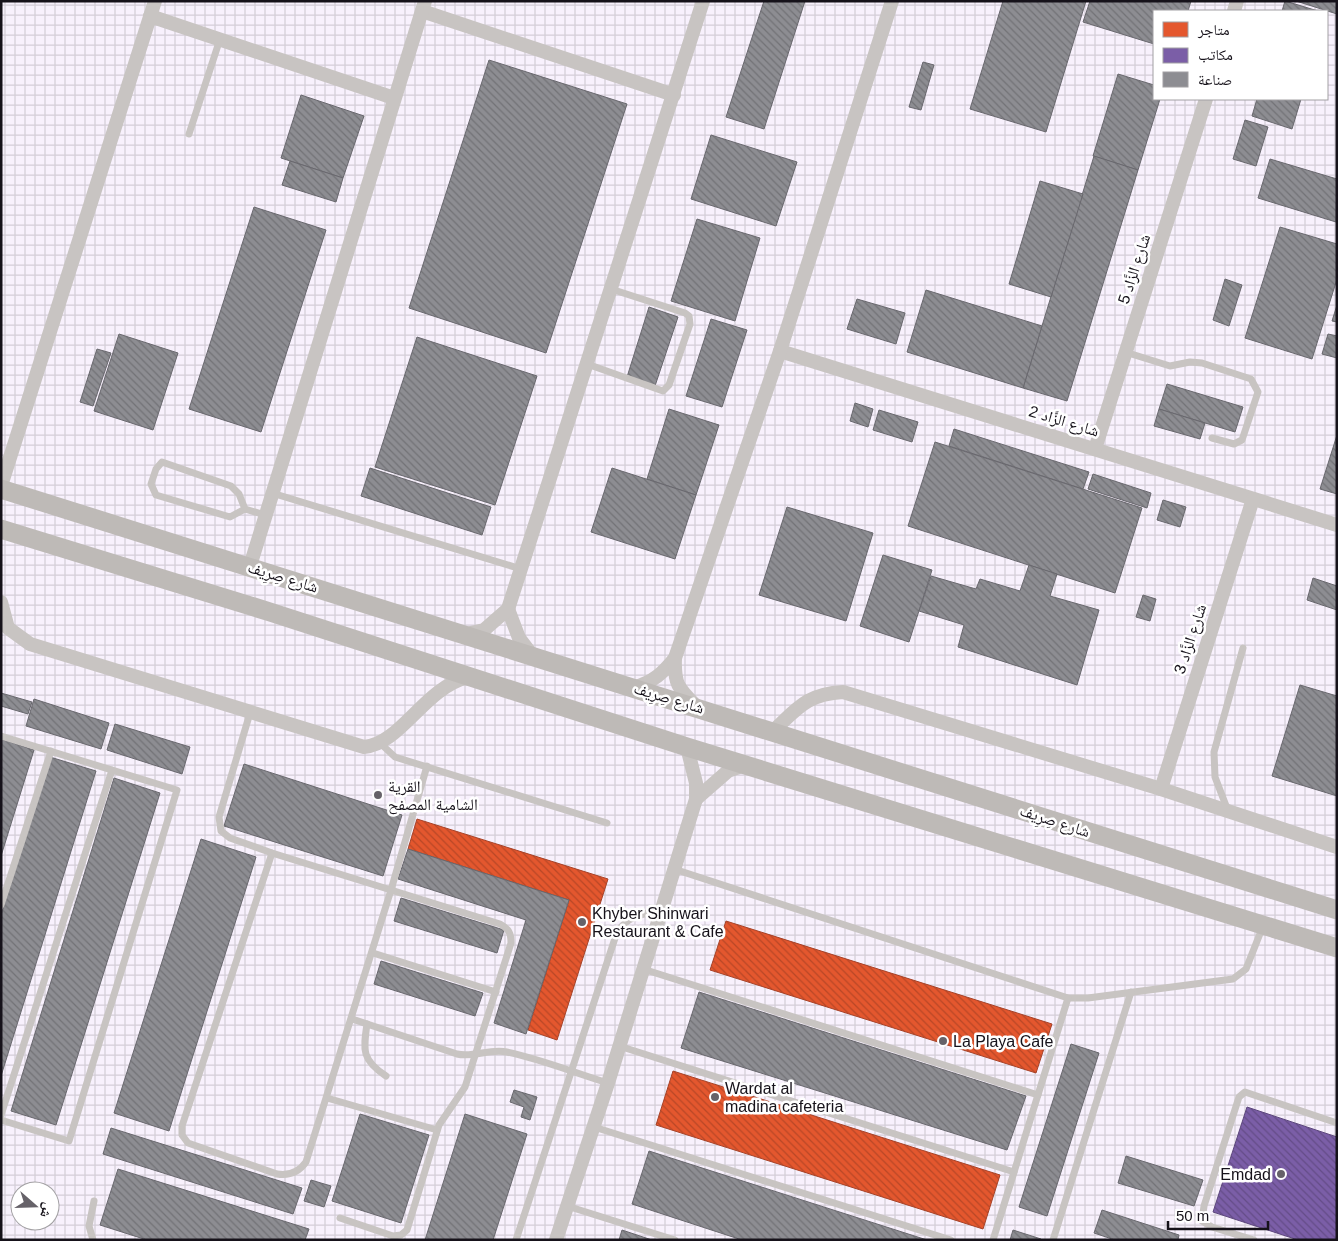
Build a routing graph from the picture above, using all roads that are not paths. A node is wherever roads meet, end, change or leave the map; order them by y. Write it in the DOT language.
graph roads {
  1 [pos="155,1"];
  2 [pos="703,1"];
  3 [pos="892,1"];
  4 [pos="423,6"];
  5 [pos="150,16"];
  6 [pos="220,39"];
  7 [pos="674,95"];
  8 [pos="394,98"];
  9 [pos="1206,100"];
  10 [pos="188,134"];
  11 [pos="611,289"];
  12 [pos="780,351"];
  13 [pos="1126,352"];
  14 [pos="587,364"];
  15 [pos="1212,438"];
  16 [pos="1095,449"];
  17 [pos="1,487"];
  18 [pos="272,493"];
  19 [pos="1253,499"];
  20 [pos="245,509"];
  21 [pos="266,515"];
  22 [pos="1337,525"];
  23 [pos="1,528"];
  24 [pos="250,566"];
  25 [pos="521,569"];
  26 [pos="1,602"];
  27 [pos="508,609"];
  28 [pos="5,628"];
  29 [pos="466,634"];
  30 [pos="1242,648"];
  31 [pos="532,655"];
  32 [pos="675,658"];
  33 [pos="468,677"];
  34 [pos="634,687"];
  35 [pos="696,706"];
  36 [pos="250,713"];
  37 [pos="773,731"];
  38 [pos="1,736"];
  39 [pos="380,743"];
  40 [pos="687,747"];
  41 [pos="51,751"];
  42 [pos="745,765"];
  43 [pos="427,766"];
  44 [pos="112,770"];
  45 [pos="1161,789"];
  46 [pos="696,799"];
  47 [pos="1228,811"];
  48 [pos="607,823"];
  49 [pos="1337,847"];
  50 [pos="272,853"];
  51 [pos="674,869"];
  52 [pos="391,890"];
  53 [pos="1,905"];
  54 [pos="661,910"];
  55 [pos="1337,910"];
  56 [pos="1264,926"];
  57 [pos="1337,948"];
  58 [pos="373,953"];
  59 [pos="643,968"];
  60 [pos="496,992"];
  61 [pos="1131,992"];
  62 [pos="1068,998"];
  63 [pos="352,1019"];
  64 [pos="367,1024"];
  65 [pos="620,1046"];
  66 [pos="474,1056"];
  67 [pos="572,1072"];
  68 [pos="386,1076"];
  69 [pos="608,1083"];
  70 [pos="1038,1096"];
  71 [pos="327,1098"];
  72 [pos="1,1115"];
  73 [pos="1,1120"];
  74 [pos="1337,1123"];
  75 [pos="594,1127"];
  76 [pos="437,1130"];
  77 [pos="1014,1172"];
  78 [pos="94,1201"];
  79 [pos="567,1206"];
  80 [pos="340,1218"];
  81 [pos="93,1240"];
  82 [pos="516,1240"];
  83 [pos="556,1240"];
  84 [pos="674,1240"];
  85 [pos="951,1240"];
  86 [pos="993,1240"];
  87 [pos="1053,1240"];
  88 [pos="1254,1240"];
  1 -- 5 [label="street"];
  2 -- 7 [label="street"];
  3 -- 12 [label="street"];
  4 -- 7 [label="street"];
  4 -- 8 [label="street"];
  5 -- 6 [label="street"];
  5 -- 17 [label="street"];
  6 -- 8 [label="street"];
  6 -- 10 [label="lane"];
  7 -- 11 [label="street"];
  8 -- 18 [label="street"];
  9 -- 13 [label="street, شارع الزَّاد 5"];
  11 -- 14 [label="street"];
  11 -- 14 [label="lane"];
  12 -- 16 [label="street, شارع الزَّاد 2"];
  12 -- 32 [label="street"];
  13 -- 15 [label="lane"];
  13 -- 16 [label="street, شارع الزَّاد 5"];
  14 -- 25 [label="street"];
  16 -- 19 [label="street, شارع الزَّاد 2"];
  17 -- 24 [label="main road, شارع صِرِيف"];
  18 -- 21 [label="street"];
  18 -- 25 [label="lane"];
  19 -- 22 [label="street, شارع الزَّاد 2"];
  19 -- 45 [label="street, شارع الزَّاد 3"];
  20 -- 20 [label="lane"];
  20 -- 21 [label="lane"];
  21 -- 24 [label="street"];
  23 -- 33 [label="main road"];
  24 -- 29 [label="main road, شارع صِرِيف"];
  25 -- 27 [label="street"];
  26 -- 28 [label="street"];
  27 -- 29 [label="street"];
  27 -- 31 [label="street"];
  28 -- 36 [label="street"];
  29 -- 31 [label="main road, شارع صِرِيف"];
  30 -- 47 [label="lane"];
  31 -- 34 [label="main road, شارع صِرِيف"];
  32 -- 34 [label="street"];
  32 -- 35 [label="street"];
  33 -- 39 [label="street"];
  33 -- 40 [label="main road"];
  34 -- 35 [label="main road, شارع صِرِيف"];
  35 -- 37 [label="main road, شارع صِرِيف"];
  36 -- 39 [label="street"];
  36 -- 50 [label="lane"];
  37 -- 45 [label="street"];
  37 -- 55 [label="main road, شارع صِرِيف"];
  38 -- 41 [label="lane"];
  39 -- 43 [label="lane"];
  40 -- 42 [label="main road"];
  40 -- 46 [label="street"];
  41 -- 44 [label="lane"];
  41 -- 53 [label="lane"];
  42 -- 46 [label="street"];
  42 -- 56 [label="main road"];
  43 -- 48 [label="lane"];
  43 -- 52 [label="lane"];
  44 -- 72 [label="lane"];
  44 -- 73 [label="lane"];
  45 -- 47 [label="street"];
  46 -- 51 [label="street"];
  47 -- 49 [label="street"];
  50 -- 52 [label="lane"];
  50 -- 71 [label="lane"];
  51 -- 54 [label="street"];
  51 -- 62 [label="lane"];
  52 -- 58 [label="lane"];
  52 -- 60 [label="lane"];
  54 -- 59 [label="street"];
  54 -- 67 [label="lane"];
  56 -- 57 [label="main road"];
  56 -- 61 [label="lane"];
  58 -- 60 [label="lane"];
  58 -- 63 [label="lane"];
  59 -- 65 [label="street"];
  59 -- 70 [label="lane"];
  60 -- 66 [label="lane"];
  61 -- 62 [label="lane"];
  61 -- 87 [label="lane"];
  62 -- 70 [label="lane"];
  63 -- 64 [label="lane"];
  63 -- 71 [label="lane"];
  64 -- 66 [label="lane"];
  64 -- 68 [label="lane"];
  65 -- 69 [label="street"];
  65 -- 77 [label="lane"];
  66 -- 67 [label="lane"];
  66 -- 76 [label="lane"];
  67 -- 69 [label="lane"];
  67 -- 82 [label="lane"];
  69 -- 75 [label="street"];
  70 -- 77 [label="lane"];
  71 -- 76 [label="lane"];
  74 -- 88 [label="lane"];
  75 -- 79 [label="street"];
  75 -- 85 [label="lane"];
  76 -- 80 [label="lane"];
  77 -- 86 [label="lane"];
  78 -- 81 [label="lane"];
  79 -- 83 [label="street"];
  79 -- 84 [label="lane"];
}
